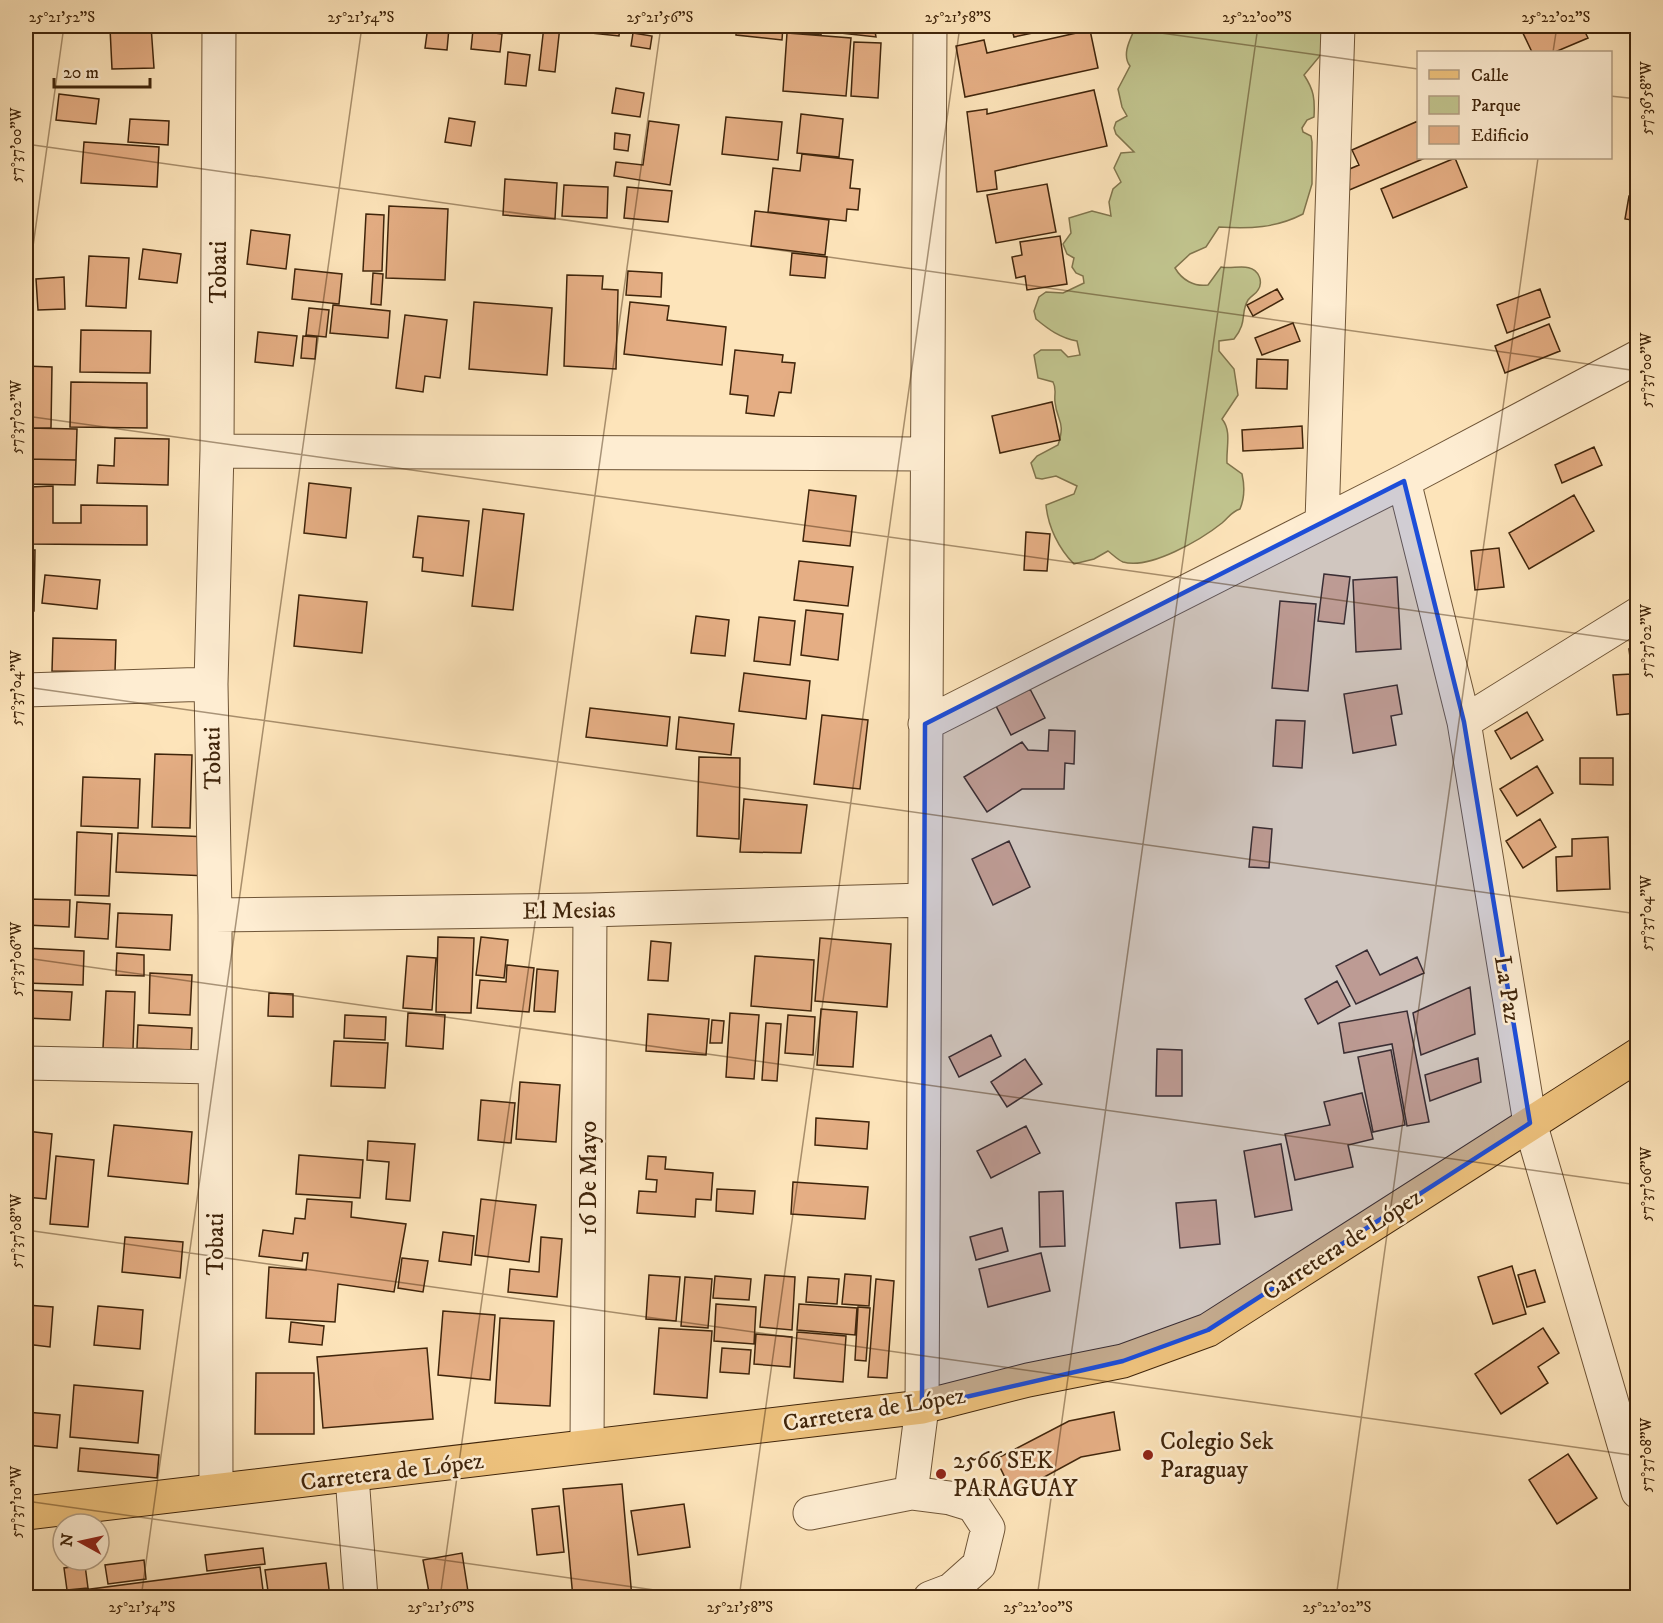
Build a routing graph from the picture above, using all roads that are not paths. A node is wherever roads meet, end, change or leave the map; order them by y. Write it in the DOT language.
graph roads {
  1 [pos="219,26"];
  2 [pos="930,26"];
  3 [pos="1338,26"];
  4 [pos="1638,357"];
  5 [pos="217,451"];
  6 [pos="927,454"];
  7 [pos="1404,481"];
  8 [pos="1322,522"];
  9 [pos="1638,614"];
  10 [pos="211,684"];
  11 [pos="26,690"];
  12 [pos="1464,722"];
  13 [pos="925,724"];
  14 [pos="924,900"];
  15 [pos="590,909"];
  16 [pos="215,915"];
  17 [pos="1638,1054"];
  18 [pos="26,1063"];
  19 [pos="214,1067"];
  20 [pos="1530,1123"];
  21 [pos="922,1407"];
  22 [pos="587,1446"];
  23 [pos="352,1476"];
  24 [pos="216,1490"];
  25 [pos="1638,1492"];
  26 [pos="911,1493"];
  27 [pos="26,1513"];
  28 [pos="810,1513"];
  29 [pos="361,1598"];
  30 [pos="930,1598"];
  1 -- 5 [label="street, Tobati"];
  2 -- 6 [label="street"];
  3 -- 8 [label="street"];
  4 -- 7 [label="street"];
  5 -- 6 [label="street"];
  5 -- 10 [label="street, Tobati"];
  6 -- 13 [label="street"];
  7 -- 8 [label="street"];
  7 -- 12 [label="street, La Paz"];
  8 -- 13 [label="street"];
  9 -- 12 [label="street"];
  10 -- 11 [label="street"];
  10 -- 16 [label="street, Tobati"];
  12 -- 20 [label="street, La Paz"];
  13 -- 14 [label="street"];
  14 -- 15 [label="street, El Mesias"];
  14 -- 21 [label="street"];
  15 -- 16 [label="street, El Mesias"];
  15 -- 22 [label="street, 16 De Mayo"];
  16 -- 19 [label="street, Tobati"];
  17 -- 20 [label="main road, Carretera de López"];
  18 -- 19 [label="street"];
  19 -- 24 [label="street, Tobati"];
  20 -- 21 [label="main road, Carretera de López"];
  20 -- 25 [label="street, La Paz"];
  21 -- 22 [label="main road, Carretera de López"];
  21 -- 26 [label="street"];
  22 -- 23 [label="main road, Carretera de López"];
  23 -- 24 [label="main road, Carretera de López"];
  23 -- 29 [label="street"];
  24 -- 27 [label="main road, Carretera de López"];
  26 -- 28 [label="street"];
  26 -- 30 [label="street"];
}
